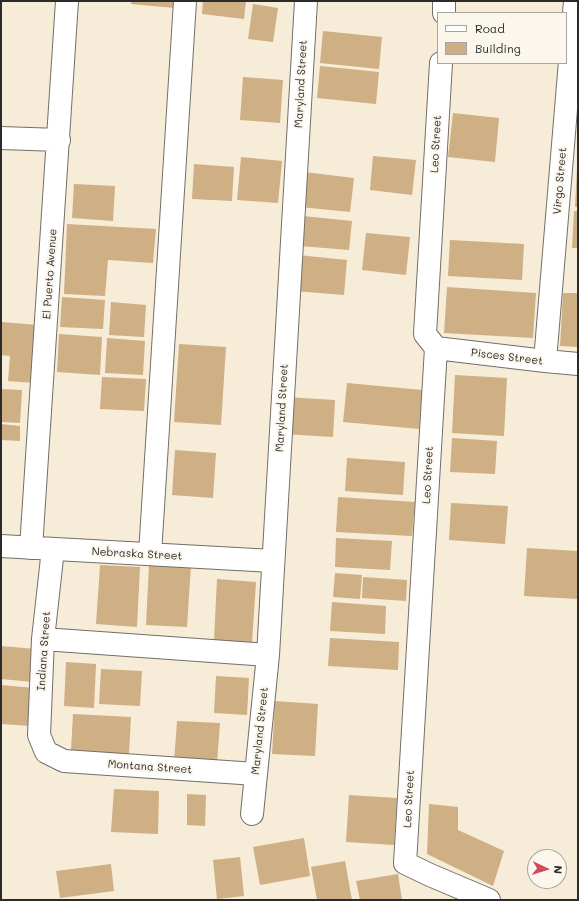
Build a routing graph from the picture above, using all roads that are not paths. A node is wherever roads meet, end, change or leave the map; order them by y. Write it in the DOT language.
graph roads {
  1 [pos="68,1"];
  2 [pos="185,1"];
  3 [pos="306,1"];
  4 [pos="444,1"];
  5 [pos="575,1"];
  6 [pos="444,12"];
  7 [pos="441,64"];
  8 [pos="1,138"];
  9 [pos="59,140"];
  10 [pos="436,348"];
  11 [pos="545,361"];
  12 [pos="578,364"];
  13 [pos="1,546"];
  14 [pos="31,548"];
  15 [pos="53,549"];
  16 [pos="150,554"];
  17 [pos="273,561"];
  18 [pos="43,639"];
  19 [pos="268,655"];
  20 [pos="46,752"];
  21 [pos="256,774"];
  22 [pos="252,814"];
  23 [pos="489,900"];
  1 -- 9 [label="street, El Puerto Avenue"];
  2 -- 16 [label="street"];
  3 -- 17 [label="street, Maryland Street"];
  4 -- 6 [label="street"];
  5 -- 11 [label="street, Virgo Street"];
  7 -- 10 [label="street, Leo Street"];
  8 -- 9 [label="street"];
  9 -- 14 [label="street, El Puerto Avenue"];
  10 -- 11 [label="street, Pisces Street"];
  10 -- 23 [label="street, Leo Street"];
  11 -- 12 [label="street, Pisces Street"];
  13 -- 14 [label="street, Nebraska Street"];
  14 -- 15 [label="street, Nebraska Street"];
  15 -- 16 [label="street, Nebraska Street"];
  15 -- 18 [label="street, Indiana Street"];
  16 -- 17 [label="street, Nebraska Street"];
  17 -- 19 [label="street, Maryland Street"];
  18 -- 19 [label="street"];
  18 -- 20 [label="street, Indiana Street"];
  19 -- 21 [label="street, Maryland Street"];
  20 -- 21 [label="street, Montana Street"];
  21 -- 22 [label="street, Maryland Street"];
}
